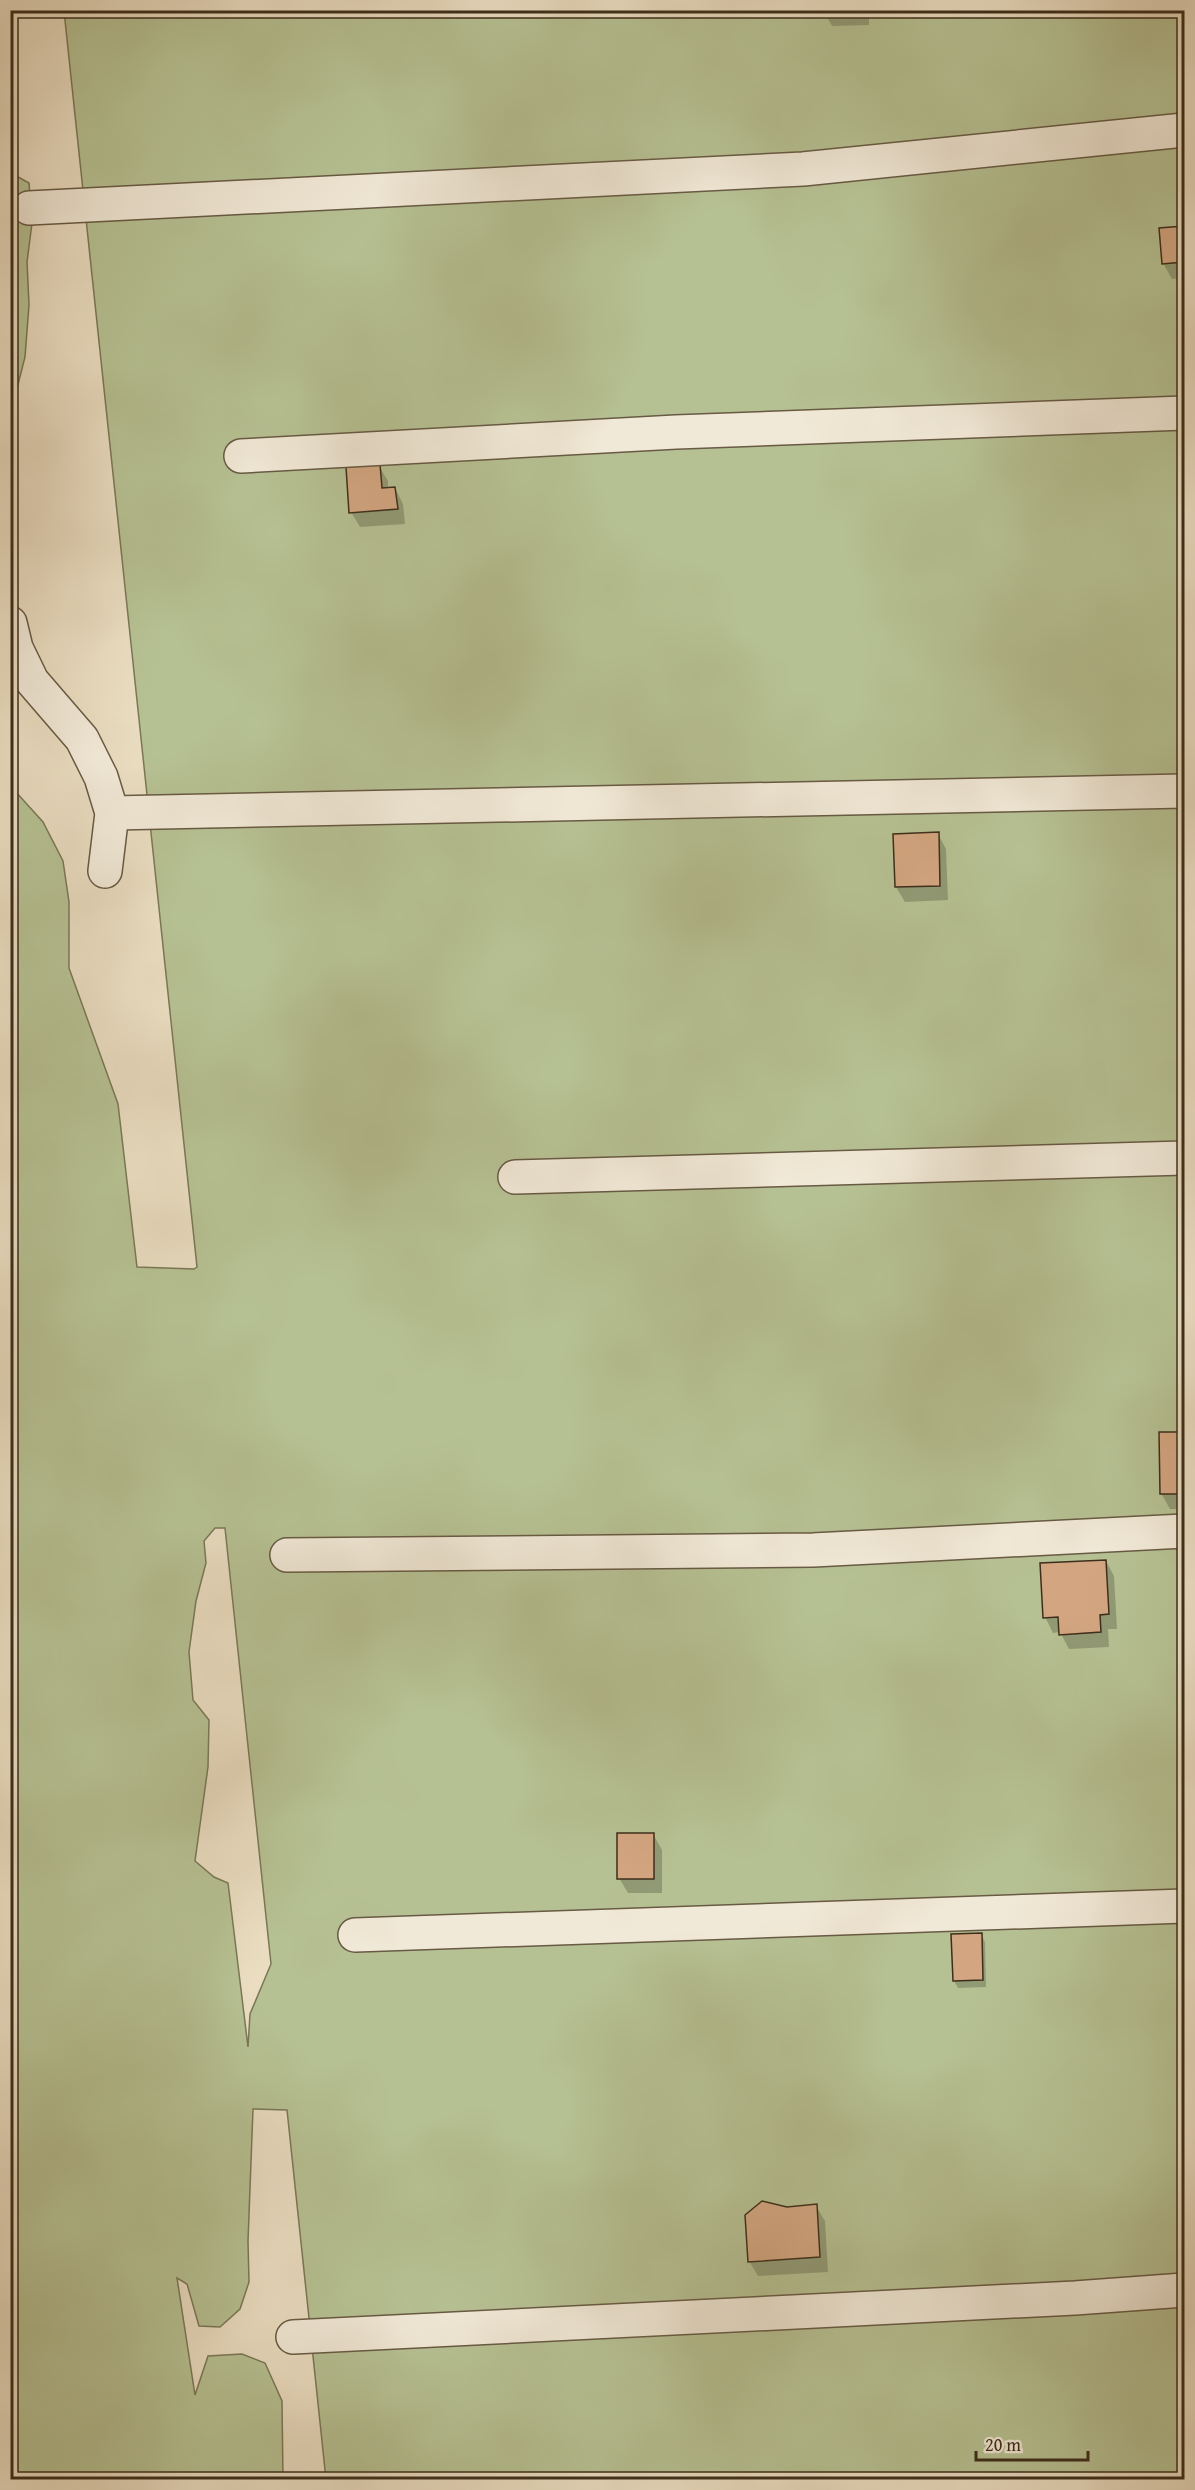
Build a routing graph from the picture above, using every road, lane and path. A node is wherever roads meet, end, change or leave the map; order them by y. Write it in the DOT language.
graph roads {
  1 [pos="1185,130"];
  2 [pos="29,208"];
  3 [pos="1185,413"];
  4 [pos="241,456"];
  5 [pos="10,623"];
  6 [pos="1185,791"];
  7 [pos="112,813"];
  8 [pos="105,871"];
  9 [pos="1185,1158"];
  10 [pos="515,1176"];
  11 [pos="1185,1531"];
  12 [pos="287,1555"];
  13 [pos="1185,1906"];
  14 [pos="354,1935"];
  15 [pos="1185,2290"];
  16 [pos="293,2337"];
  1 -- 2 [label="lane"];
  3 -- 4 [label="lane"];
  5 -- 7 [label="lane"];
  6 -- 7 [label="lane"];
  7 -- 8 [label="lane"];
  9 -- 10 [label="lane"];
  11 -- 12 [label="lane"];
  13 -- 14 [label="lane"];
  15 -- 16 [label="lane"];
}
